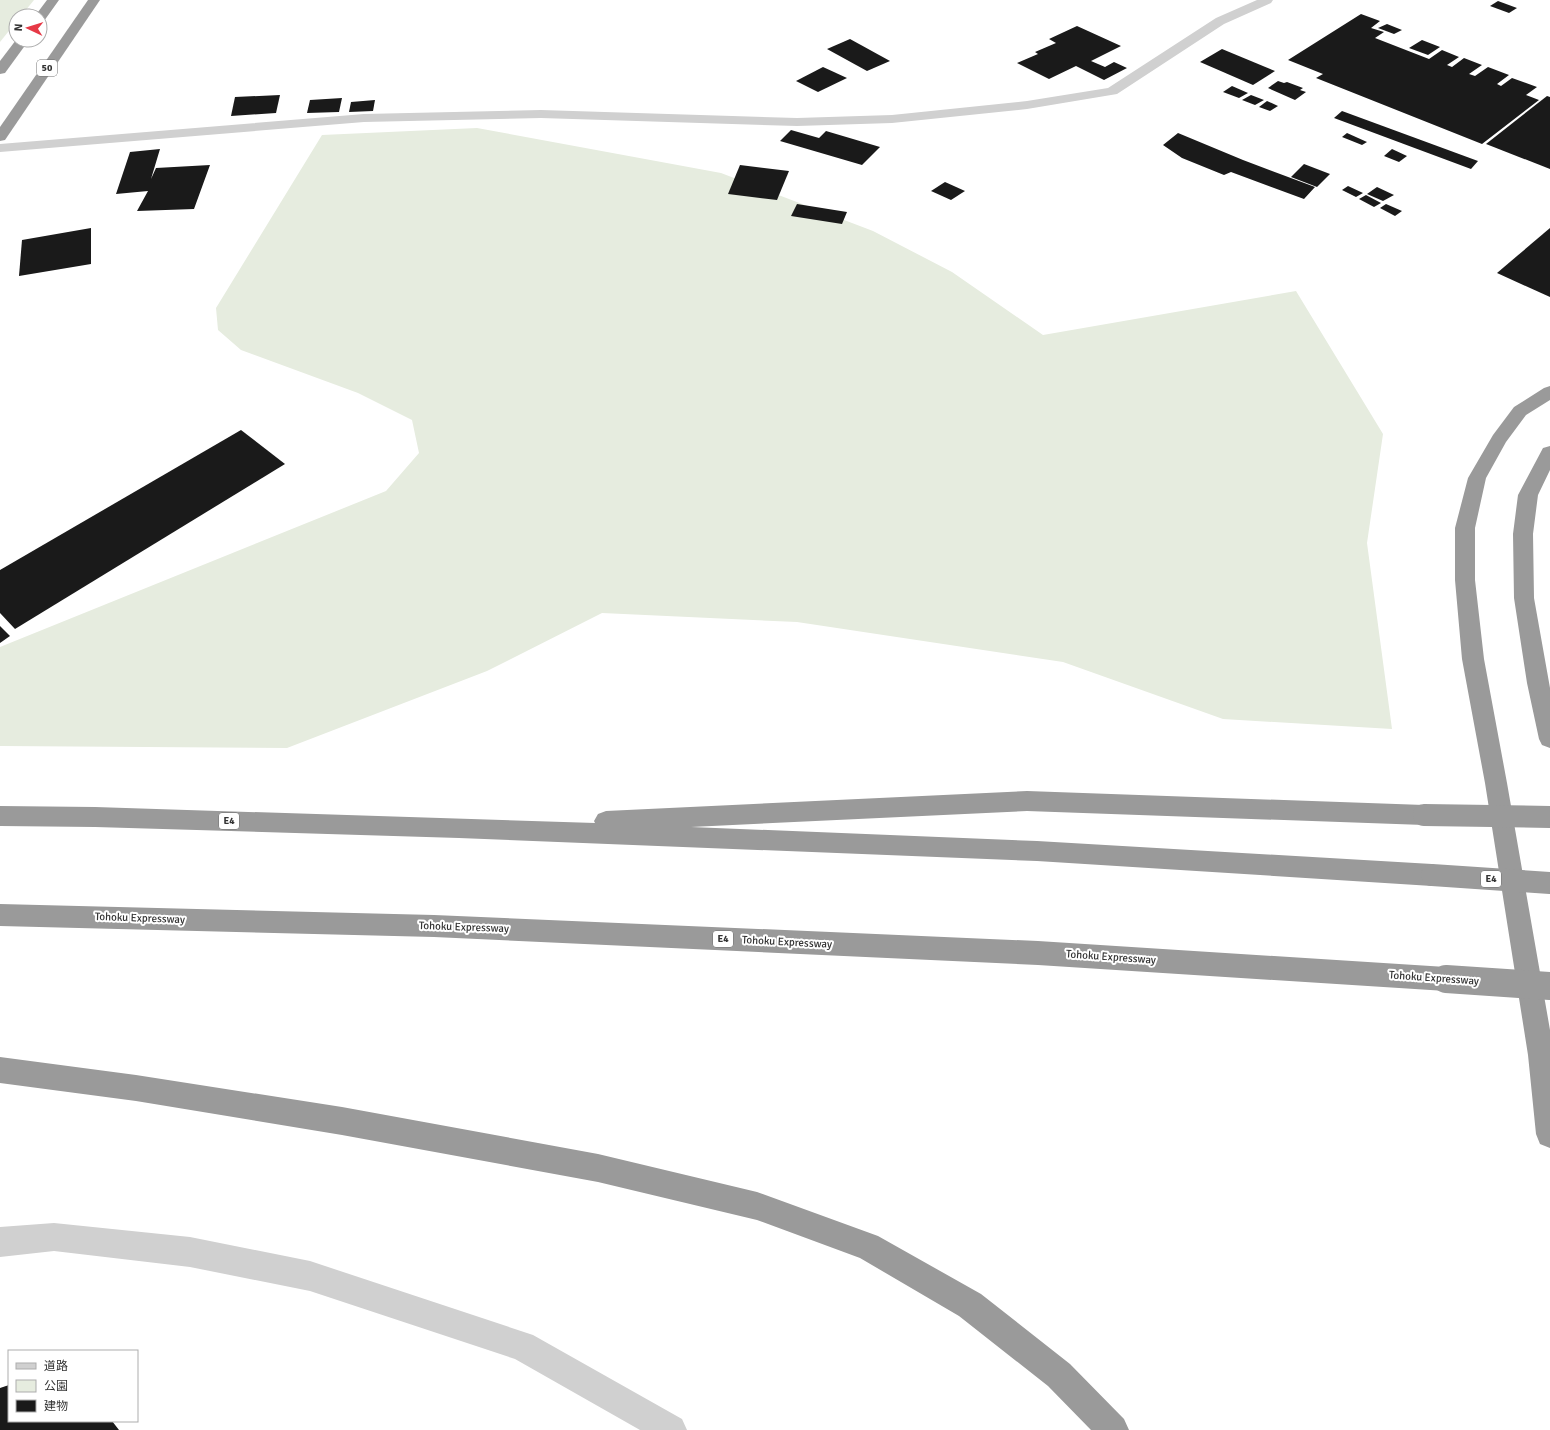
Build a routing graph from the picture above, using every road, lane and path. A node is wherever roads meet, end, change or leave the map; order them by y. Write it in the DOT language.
graph roads {
  1 [pos="94,0"];
  2 [pos="1267,0"];
  3 [pos="17,48"];
  4 [pos="0,70"];
  5 [pos="0,137"];
  6 [pos="0,148"];
  7 [pos="1550,392"];
  8 [pos="1550,452"];
  9 [pos="1550,739"];
  10 [pos="0,816"];
  11 [pos="1550,817"];
  12 [pos="459,828"];
  13 [pos="1550,884"];
  14 [pos="0,915"];
  15 [pos="1550,986"];
  16 [pos="0,1070"];
  17 [pos="1550,1134"];
  18 [pos="0,1242"];
  19 [pos="671,1430"];
  20 [pos="1113,1430"];
  1 -- 5 [label="highway, 50"];
  2 -- 6 [label="street"];
  3 -- 4 [label="highway"];
  7 -- 17 [label="highway"];
  8 -- 9 [label="highway"];
  10 -- 12 [label="highway, E4"];
  11 -- 12 [label="highway, bridge"];
  12 -- 13 [label="highway, E4, bridge"];
  14 -- 15 [label="highway, Tohoku Expressway / E4, bridge"];
  16 -- 20 [label="highway"];
  18 -- 19 [label="street"];
}
